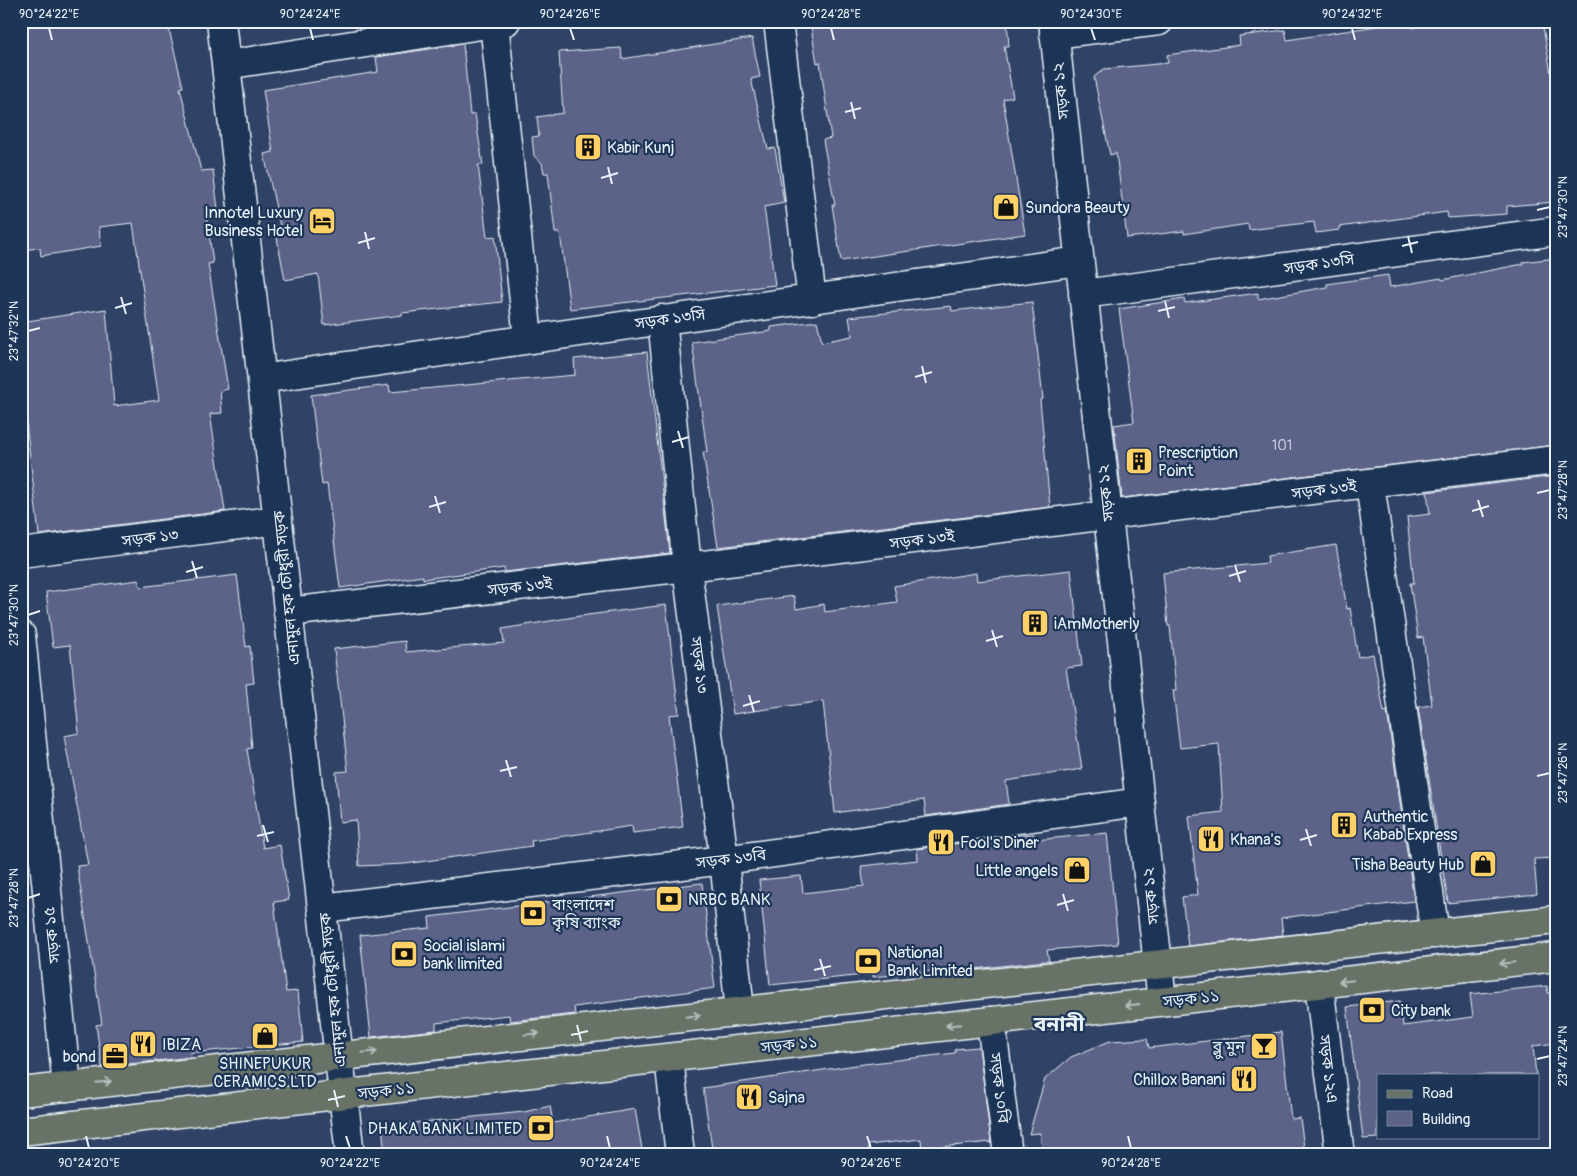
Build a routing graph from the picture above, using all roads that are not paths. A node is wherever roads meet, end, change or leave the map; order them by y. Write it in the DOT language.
graph roads {
  1 [pos="221,21"];
  2 [pos="778,21"];
  3 [pos="1159,21"];
  4 [pos="500,22"];
  5 [pos="1053,27"];
  6 [pos="226,65"];
  7 [pos="1556,231"];
  8 [pos="1079,261"];
  9 [pos="1083,294"];
  10 [pos="812,300"];
  11 [pos="662,319"];
  12 [pos="528,338"];
  13 [pos="262,379"];
  14 [pos="1556,460"];
  15 [pos="1370,484"];
  16 [pos="1108,516"];
  17 [pos="278,520"];
  18 [pos="21,553"];
  19 [pos="687,567"];
  20 [pos="288,612"];
  21 [pos="21,635"];
  22 [pos="1140,802"];
  23 [pos="32,842"];
  24 [pos="724,860"];
  25 [pos="322,908"];
  26 [pos="1556,920"];
  27 [pos="1435,934"];
  28 [pos="1556,957"];
  29 [pos="1158,965"];
  30 [pos="1319,984"];
  31 [pos="1162,1002"];
  32 [pos="740,1011"];
  33 [pos="991,1021"];
  34 [pos="339,1056"];
  35 [pos="668,1058"];
  36 [pos="66,1086"];
  37 [pos="21,1092"];
  38 [pos="344,1094"];
  39 [pos="21,1131"];
  40 [pos="350,1155"];
  41 [pos="680,1155"];
  42 [pos="1008,1155"];
  43 [pos="1340,1155"];
  1 -- 6 [label="street, এনামুল হক চৌধুরী সড়ক"];
  2 -- 10 [label="street"];
  3 -- 5 [label="street"];
  4 -- 6 [label="street"];
  4 -- 12 [label="street"];
  5 -- 8 [label="street, সড়ক ১২"];
  6 -- 13 [label="street, এনামুল হক চৌধুরী সড়ক"];
  7 -- 9 [label="street, সড়ক ১৩সি"];
  8 -- 9 [label="street, সড়ক ১২"];
  8 -- 10 [label="street, সড়ক ১৩সি"];
  9 -- 16 [label="street, সড়ক ১২"];
  10 -- 11 [label="street, সড়ক ১৩সি"];
  11 -- 12 [label="street, সড়ক ১৩সি"];
  11 -- 19 [label="street, সড়ক ১৩"];
  12 -- 13 [label="street, সড়ক ১৩সি"];
  13 -- 17 [label="street, এনামুল হক চৌধুরী সড়ক"];
  14 -- 15 [label="street, সড়ক ১৩ই"];
  15 -- 16 [label="street, সড়ক ১৩ই"];
  15 -- 27 [label="street"];
  16 -- 19 [label="street, সড়ক ১৩ই"];
  16 -- 22 [label="street, সড়ক ১২"];
  17 -- 18 [label="street, সড়ক ১৩"];
  17 -- 20 [label="street, এনামুল হক চৌধুরী সড়ক"];
  19 -- 20 [label="street, সড়ক ১৩ই"];
  19 -- 24 [label="street, সড়ক ১৩"];
  20 -- 25 [label="street, এনামুল হক চৌধুরী সড়ক"];
  21 -- 23 [label="street, সড়ক ১৫"];
  22 -- 24 [label="street, সড়ক ১৩বি"];
  22 -- 29 [label="street, সড়ক ১২"];
  23 -- 36 [label="street, সড়ক ১৫"];
  24 -- 25 [label="street, সড়ক ১৩বি"];
  24 -- 32 [label="street, সড়ক ১৩"];
  25 -- 34 [label="street, এনামুল হক চৌধুরী সড়ক"];
  26 -- 27 [label="main road"];
  27 -- 29 [label="main road"];
  28 -- 30 [label="main road, সড়ক ১১, one-way"];
  29 -- 31 [label="street, সড়ক ১২"];
  29 -- 32 [label="main road"];
  30 -- 31 [label="main road, সড়ক ১১"];
  30 -- 43 [label="street, সড়ক ১২এ"];
  31 -- 33 [label="main road, সড়ক ১১, one-way"];
  34 -- 32 [label="main road, one-way"];
  33 -- 35 [label="main road, সড়ক ১১, one-way"];
  33 -- 42 [label="street, সড়ক ১০বি"];
  36 -- 34 [label="main road, one-way"];
  34 -- 38 [label="street, এনামুল হক চৌধুরী সড়ক"];
  35 -- 38 [label="main road, সড়ক ১১"];
  35 -- 41 [label="street"];
  36 -- 37 [label="main road"];
  38 -- 39 [label="main road, সড়ক ১১"];
  38 -- 40 [label="street, এনামুল হক চৌধুরী সড়ক"];
}
